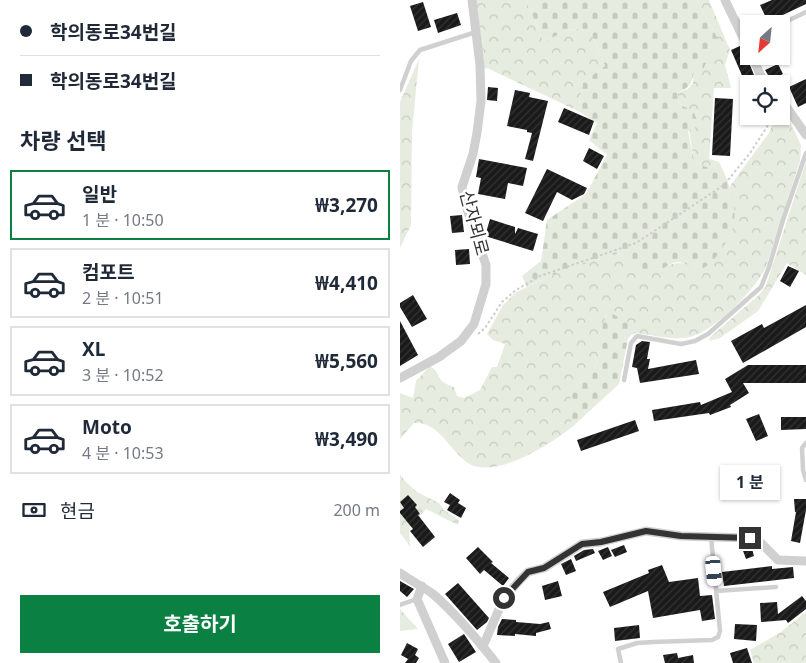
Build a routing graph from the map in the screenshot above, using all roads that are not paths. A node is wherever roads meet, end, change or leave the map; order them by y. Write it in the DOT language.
graph roads {
  1 [pos="472,0"];
  2 [pos="725,0"];
  3 [pos="806,12"];
  4 [pos="790,20"];
  5 [pos="740,27"];
  6 [pos="476,32"];
  7 [pos="400,90"];
  8 [pos="790,112"];
  9 [pos="806,136"];
  10 [pos="806,153"];
  11 [pos="400,378"];
  12 [pos="624,380"];
  13 [pos="806,442"];
  14 [pos="806,480"];
  15 [pos="711,537"];
  16 [pos="806,560"];
  17 [pos="400,573"];
  18 [pos="422,586"];
  19 [pos="776,586"];
  20 [pos="716,591"];
  21 [pos="417,599"];
  22 [pos="400,605"];
  23 [pos="483,646"];
  24 [pos="445,663"];
  25 [pos="496,663"];
  26 [pos="621,663"];
  1 -- 6 [label="street, 산자뫼로"];
  2 -- 5 [label="street"];
  3 -- 4 [label="lane"];
  6 -- 7 [label="lane"];
  6 -- 11 [label="street, 산자뫼로"];
  8 -- 9 [label="street"];
  10 -- 12 [label="lane"];
  13 -- 14 [label="lane"];
  15 -- 16 [label="street"];
  15 -- 20 [label="lane"];
  15 -- 23 [label="street"];
  17 -- 18 [label="street"];
  18 -- 21 [label="street"];
  18 -- 23 [label="street"];
  19 -- 20 [label="lane"];
  20 -- 26 [label="lane"];
  21 -- 22 [label="lane"];
  21 -- 24 [label="street"];
  23 -- 25 [label="street"];
}
